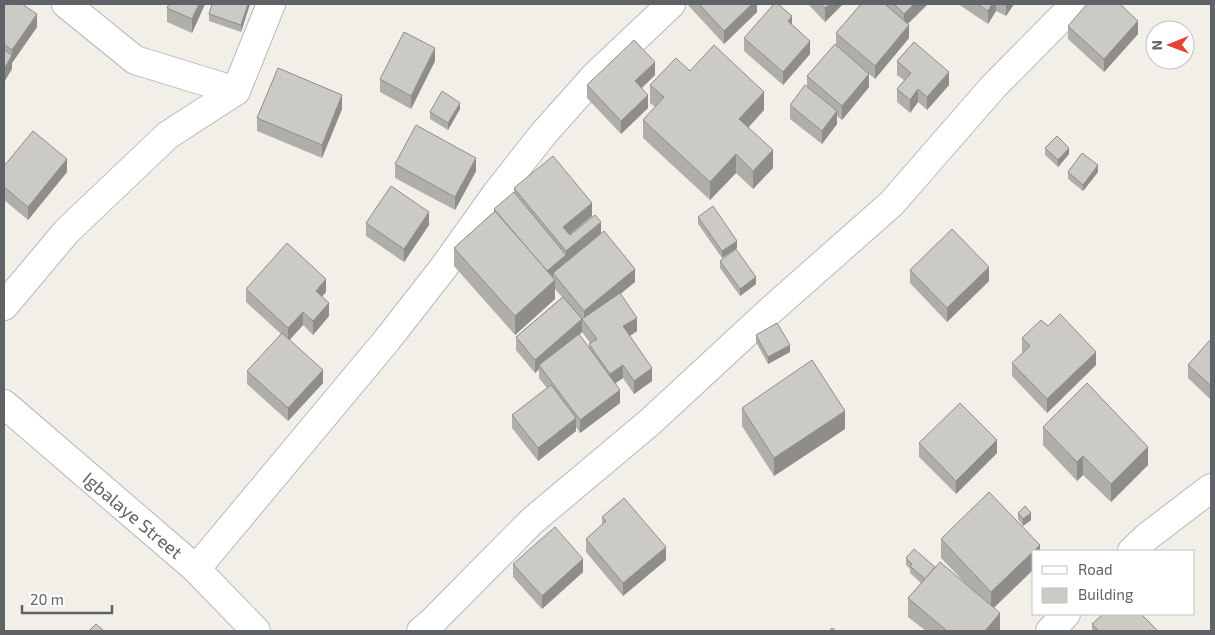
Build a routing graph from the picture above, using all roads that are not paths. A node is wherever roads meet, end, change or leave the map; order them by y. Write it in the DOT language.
graph roads {
  1 [pos="66,4"];
  2 [pos="271,4"];
  3 [pos="671,4"];
  4 [pos="1075,4"];
  5 [pos="236,91"];
  6 [pos="4,306"];
  7 [pos="4,404"];
  8 [pos="1211,488"];
  9 [pos="1133,550"];
  10 [pos="196,569"];
  11 [pos="1065,615"];
  12 [pos="256,631"];
  13 [pos="421,631"];
  14 [pos="1050,631"];
  1 -- 5 [label="street"];
  2 -- 5 [label="street"];
  3 -- 10 [label="street"];
  4 -- 13 [label="street"];
  5 -- 6 [label="street"];
  7 -- 10 [label="street, Igbalaye Street"];
  8 -- 9 [label="street"];
  10 -- 12 [label="street, Igbalaye Street"];
  11 -- 14 [label="street"];
}
